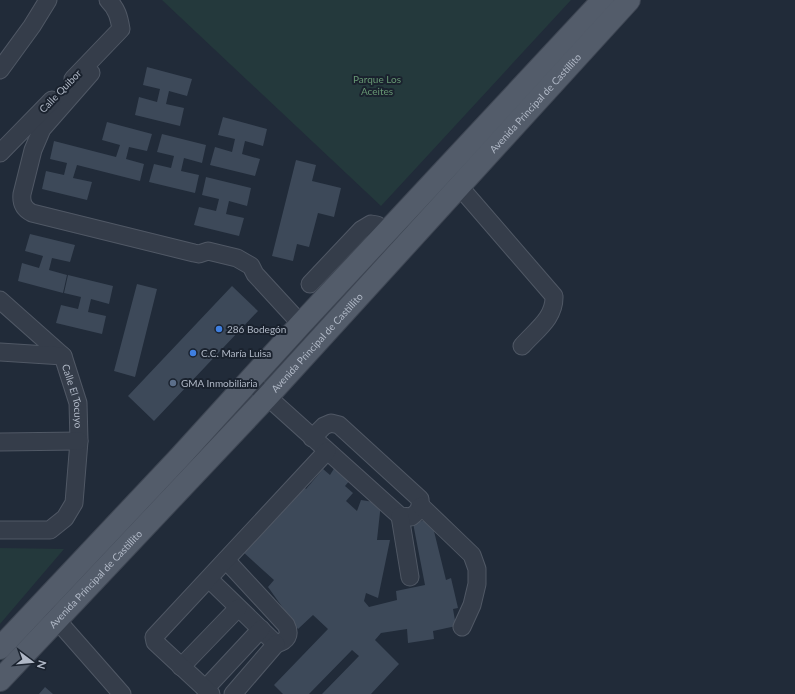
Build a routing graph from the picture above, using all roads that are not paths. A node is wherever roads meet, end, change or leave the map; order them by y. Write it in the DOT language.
graph roads {
  1 [pos="48,0"];
  2 [pos="108,0"];
  3 [pos="603,0"];
  4 [pos="629,0"];
  5 [pos="0,70"];
  6 [pos="91,73"];
  7 [pos="0,153"];
  8 [pos="452,178"];
  9 [pos="388,232"];
  10 [pos="310,284"];
  11 [pos="0,300"];
  12 [pos="301,324"];
  13 [pos="522,346"];
  14 [pos="0,352"];
  15 [pos="63,356"];
  16 [pos="250,381"];
  17 [pos="267,397"];
  18 [pos="312,438"];
  19 [pos="79,441"];
  20 [pos="0,442"];
  21 [pos="327,451"];
  22 [pos="421,506"];
  23 [pos="400,516"];
  24 [pos="0,530"];
  25 [pos="226,560"];
  26 [pos="410,577"];
  27 [pos="209,579"];
  28 [pos="42,604"];
  29 [pos="238,608"];
  30 [pos="58,620"];
  31 [pos="462,627"];
  32 [pos="261,629"];
  33 [pos="276,644"];
  34 [pos="0,648"];
  35 [pos="181,666"];
  36 [pos="0,680"];
  37 [pos="208,691"];
  38 [pos="122,694"];
  39 [pos="233,694"];
  1 -- 5 [label="street"];
  2 -- 7 [label="street, Calle Quibor"];
  3 -- 8 [label="main road, Avenida Principal de Castillito"];
  4 -- 8 [label="main road, Avenida Principal de Castillito"];
  6 -- 12 [label="street"];
  8 -- 9 [label="main road, Avenida Principal de Castillito"];
  8 -- 13 [label="street"];
  8 -- 17 [label="main road, Avenida Principal de Castillito"];
  9 -- 10 [label="street"];
  9 -- 12 [label="main road, Avenida Principal de Castillito"];
  11 -- 15 [label="street, Calle El Tocuyo"];
  12 -- 16 [label="main road, Avenida Principal de Castillito"];
  14 -- 15 [label="street"];
  15 -- 19 [label="street, Calle El Tocuyo"];
  16 -- 17 [label="street"];
  16 -- 28 [label="main road, Avenida Principal de Castillito"];
  17 -- 18 [label="street"];
  17 -- 30 [label="main road, Avenida Principal de Castillito"];
  18 -- 21 [label="street"];
  18 -- 22 [label="street"];
  19 -- 20 [label="street"];
  19 -- 24 [label="street, Calle El Tocuyo"];
  21 -- 23 [label="street"];
  21 -- 25 [label="street"];
  22 -- 23 [label="street"];
  22 -- 31 [label="street"];
  23 -- 26 [label="street"];
  25 -- 27 [label="street"];
  25 -- 33 [label="street"];
  27 -- 29 [label="street"];
  27 -- 35 [label="street"];
  28 -- 30 [label="street"];
  28 -- 34 [label="main road, Avenida Principal de Castillito"];
  29 -- 32 [label="street"];
  29 -- 35 [label="street"];
  30 -- 36 [label="main road, Avenida Principal de Castillito"];
  30 -- 38 [label="street"];
  32 -- 33 [label="street"];
  32 -- 37 [label="street"];
  33 -- 39 [label="street"];
  35 -- 37 [label="street"];
}
